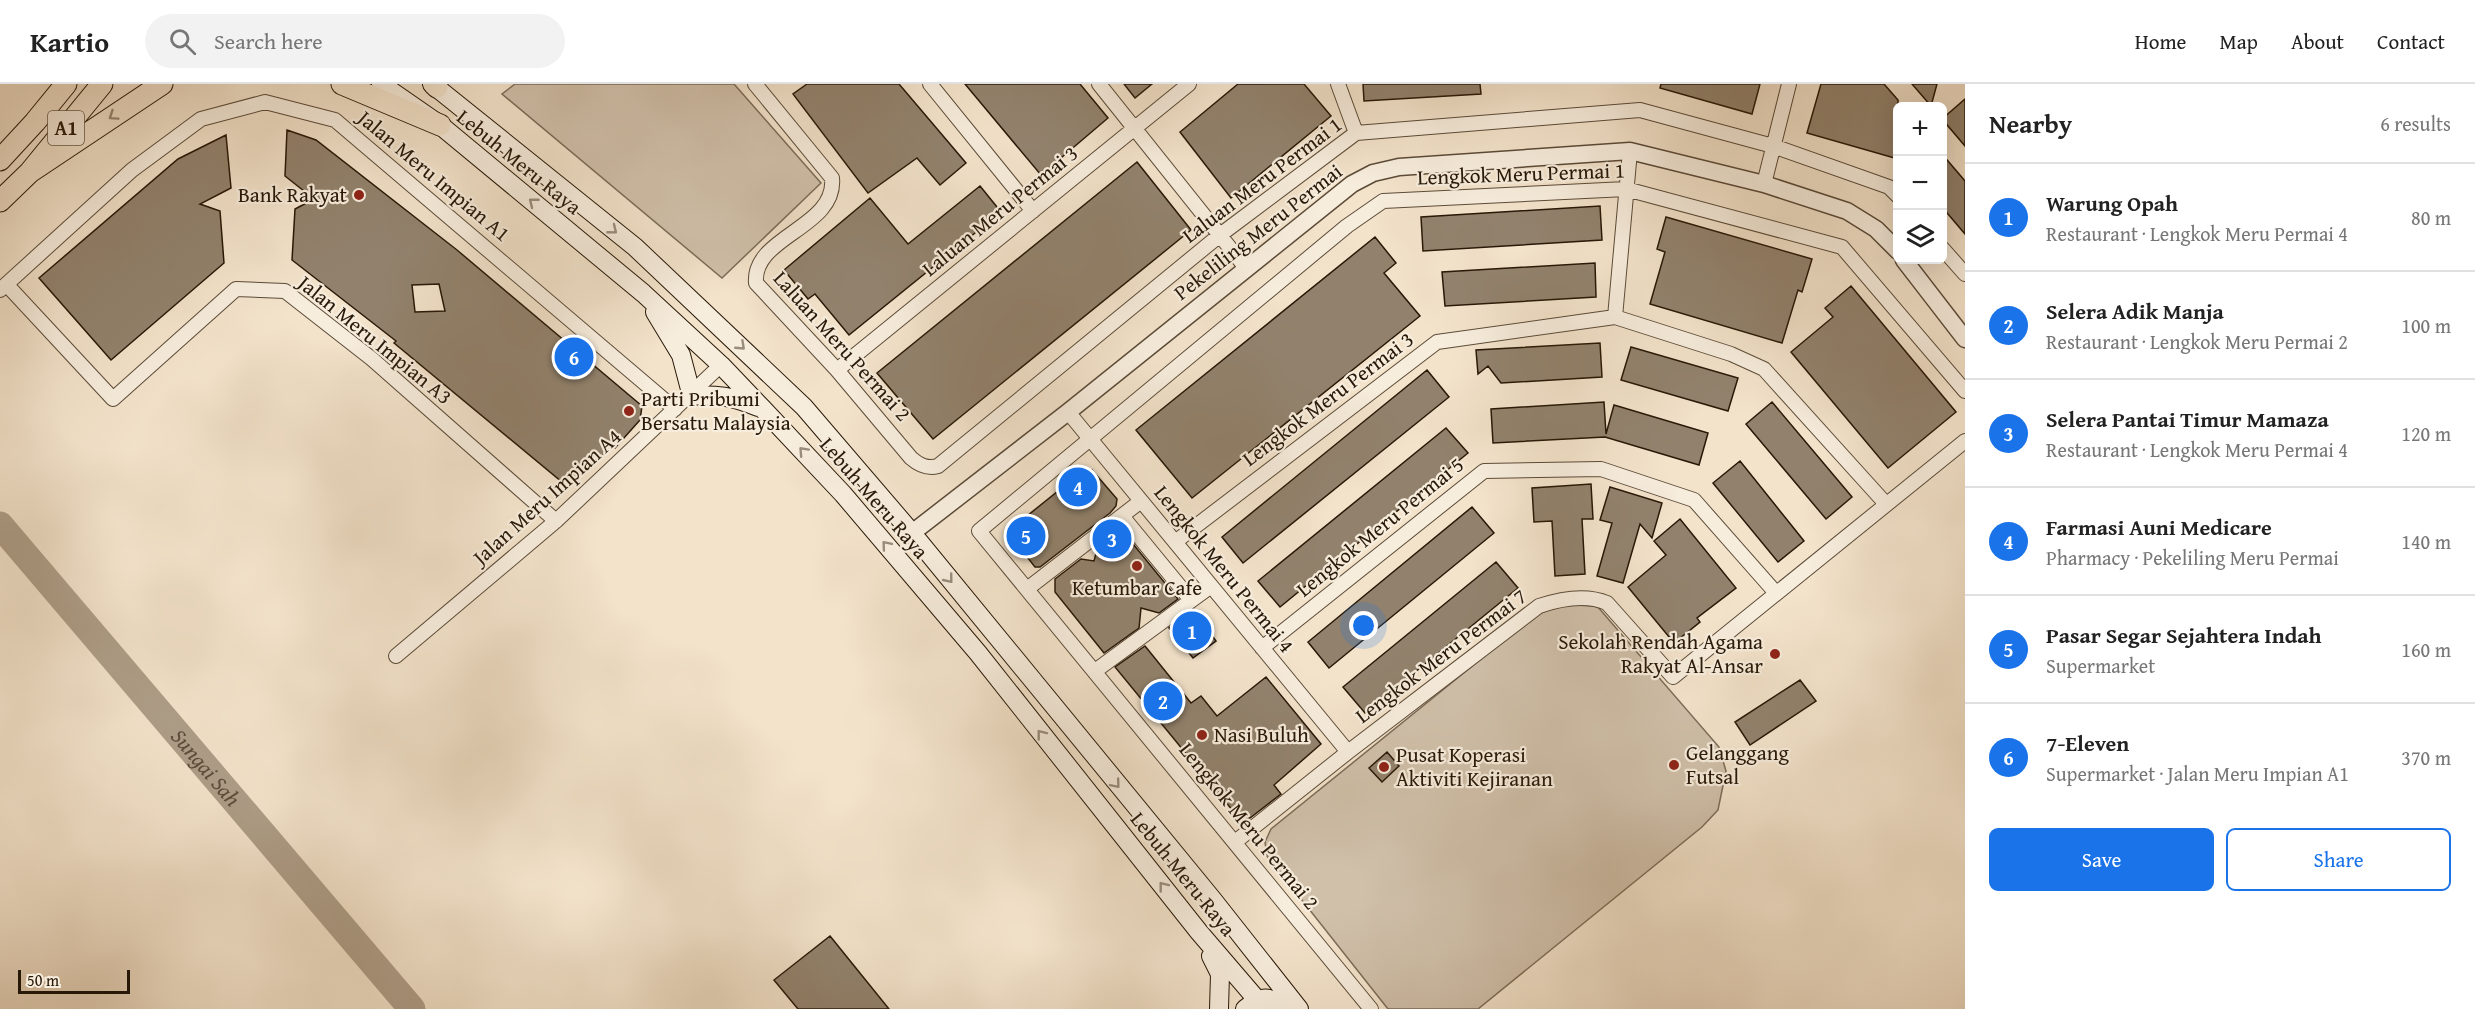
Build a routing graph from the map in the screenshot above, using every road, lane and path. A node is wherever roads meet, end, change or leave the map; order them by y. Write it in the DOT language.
graph roads {
  1 [pos="60,84"];
  2 [pos="66,84"];
  3 [pos="102,84"];
  4 [pos="162,84"];
  5 [pos="342,84"];
  6 [pos="381,84"];
  7 [pos="756,84"];
  8 [pos="930,84"];
  9 [pos="1099,84"];
  10 [pos="1189,84"];
  11 [pos="1338,84"];
  12 [pos="1789,84"];
  13 [pos="434,85"];
  14 [pos="35,122"];
  15 [pos="440,125"];
  16 [pos="1134,127"];
  17 [pos="1356,133"];
  18 [pos="1773,146"];
  19 [pos="1630,151"];
  20 [pos="0,160"];
  21 [pos="30,172"];
  22 [pos="1764,184"];
  23 [pos="1626,189"];
  24 [pos="1893,191"];
  25 [pos="0,201"];
  26 [pos="1033,211"];
  27 [pos="1220,235"];
  28 [pos="1893,246"];
  29 [pos="1947,254"];
  30 [pos="1907,264"];
  31 [pos="1246,268"];
  32 [pos="1965,274"];
  33 [pos="4,287"];
  34 [pos="643,292"];
  35 [pos="1615,317"];
  36 [pos="1965,339"];
  37 [pos="721,365"];
  38 [pos="837,370"];
  39 [pos="1965,391"];
  40 [pos="685,399"];
  41 [pos="763,409"];
  42 [pos="1068,412"];
  43 [pos="1089,438"];
  44 [pos="1965,441"];
  45 [pos="925,466"];
  46 [pos="1141,501"];
  47 [pos="1886,504"];
  48 [pos="1122,516"];
  49 [pos="556,521"];
  50 [pos="912,533"];
  51 [pos="1175,542"];
  52 [pos="1211,586"];
  53 [pos="1027,589"];
  54 [pos="1776,593"];
  55 [pos="1191,600"];
  56 [pos="1262,648"];
  57 [pos="396,656"];
  58 [pos="1095,671"];
  59 [pos="1348,752"];
  60 [pos="1235,842"];
  61 [pos="1213,900"];
  62 [pos="1199,932"];
  63 [pos="1267,1006"];
  64 [pos="1220,1009"];
  65 [pos="1299,1009"];
  66 [pos="1371,1009"];
  1 -- 14 [label="main road"];
  2 -- 14 [label="main road, A1"];
  3 -- 21 [label="main road, A1"];
  4 -- 21 [label="main road, one-way"];
  5 -- 15 [label="main road"];
  6 -- 15 [label="main road, Lebuh Meru Raya"];
  7 -- 38 [label="street, Laluan Meru Permai 2"];
  8 -- 26 [label="street"];
  9 -- 16 [label="street"];
  10 -- 16 [label="street, Laluan Meru Permai 3"];
  11 -- 17 [label="street"];
  12 -- 18 [label="street"];
  13 -- 50 [label="main road, Lebuh Meru Raya, one-way"];
  14 -- 20 [label="main road, A1"];
  34 -- 15 [label="main road, Lebuh Meru Raya, one-way"];
  16 -- 26 [label="street, Laluan Meru Permai 3"];
  16 -- 27 [label="street"];
  17 -- 18 [label="street, Laluan Meru Permai 1"];
  17 -- 27 [label="street, Laluan Meru Permai 1"];
  18 -- 22 [label="street"];
  18 -- 24 [label="street, Laluan Meru Permai 1"];
  19 -- 22 [label="street, Pekeliling Meru Permai"];
  19 -- 23 [label="street"];
  19 -- 31 [label="street, Pekeliling Meru Permai"];
  21 -- 25 [label="main road, A1"];
  22 -- 28 [label="street, Pekeliling Meru Permai"];
  23 -- 35 [label="street"];
  23 -- 39 [label="street, Lengkok Meru Permai 1"];
  23 -- 43 [label="street, Lengkok Meru Permai 1"];
  26 -- 38 [label="street, Laluan Meru Permai 3"];
  27 -- 31 [label="street"];
  27 -- 45 [label="street, Laluan Meru Permai 1"];
  29 -- 32 [label="street"];
  30 -- 36 [label="street"];
  31 -- 42 [label="street, Pekeliling Meru Permai"];
  33 -- 40 [label="street, Jalan Meru Impian A1"];
  33 -- 49 [label="street, Jalan Meru Impian A3"];
  34 -- 37 [label="main road, Lebuh Meru Raya"];
  34 -- 40 [label="main road"];
  35 -- 47 [label="street, Lengkok Meru Permai 3"];
  35 -- 51 [label="street, Lengkok Meru Permai 3"];
  37 -- 40 [label="street, Jalan Meru Impian A4"];
  37 -- 41 [label="main road, Lebuh Meru Raya"];
  38 -- 45 [label="street, Laluan Meru Permai 2"];
  40 -- 41 [label="main road"];
  40 -- 49 [label="street, Jalan Meru Impian A4"];
  62 -- 41 [label="main road, Lebuh Meru Raya, one-way"];
  42 -- 43 [label="street, Lengkok Meru Permai 4"];
  42 -- 50 [label="street, Pekeliling Meru Permai"];
  43 -- 46 [label="street, Lengkok Meru Permai 4"];
  43 -- 53 [label="street, Lengkok Meru Permai 2"];
  44 -- 47 [label="street"];
  46 -- 48 [label="street"];
  46 -- 51 [label="street, Lengkok Meru Permai 4"];
  47 -- 54 [label="street"];
  48 -- 53 [label="street"];
  48 -- 55 [label="street"];
  49 -- 57 [label="street, Jalan Meru Impian A4"];
  50 -- 61 [label="main road, Lebuh Meru Raya, one-way"];
  51 -- 52 [label="street, Lengkok Meru Permai 4"];
  52 -- 55 [label="street"];
  52 -- 56 [label="street, Lengkok Meru Permai 4"];
  53 -- 58 [label="street, Lengkok Meru Permai 2"];
  54 -- 56 [label="street, Lengkok Meru Permai 5"];
  54 -- 59 [label="street, Lengkok Meru Permai 7"];
  55 -- 58 [label="street"];
  56 -- 59 [label="street, Lengkok Meru Permai 4"];
  58 -- 60 [label="street, Lengkok Meru Permai 2"];
  59 -- 60 [label="street, Lengkok Meru Permai 7"];
  60 -- 66 [label="street, Lengkok Meru Permai 2"];
  61 -- 63 [label="main road"];
  61 -- 65 [label="main road, Lebuh Meru Raya"];
  62 -- 63 [label="main road, Lebuh Meru Raya"];
  62 -- 64 [label="main road"];
}
